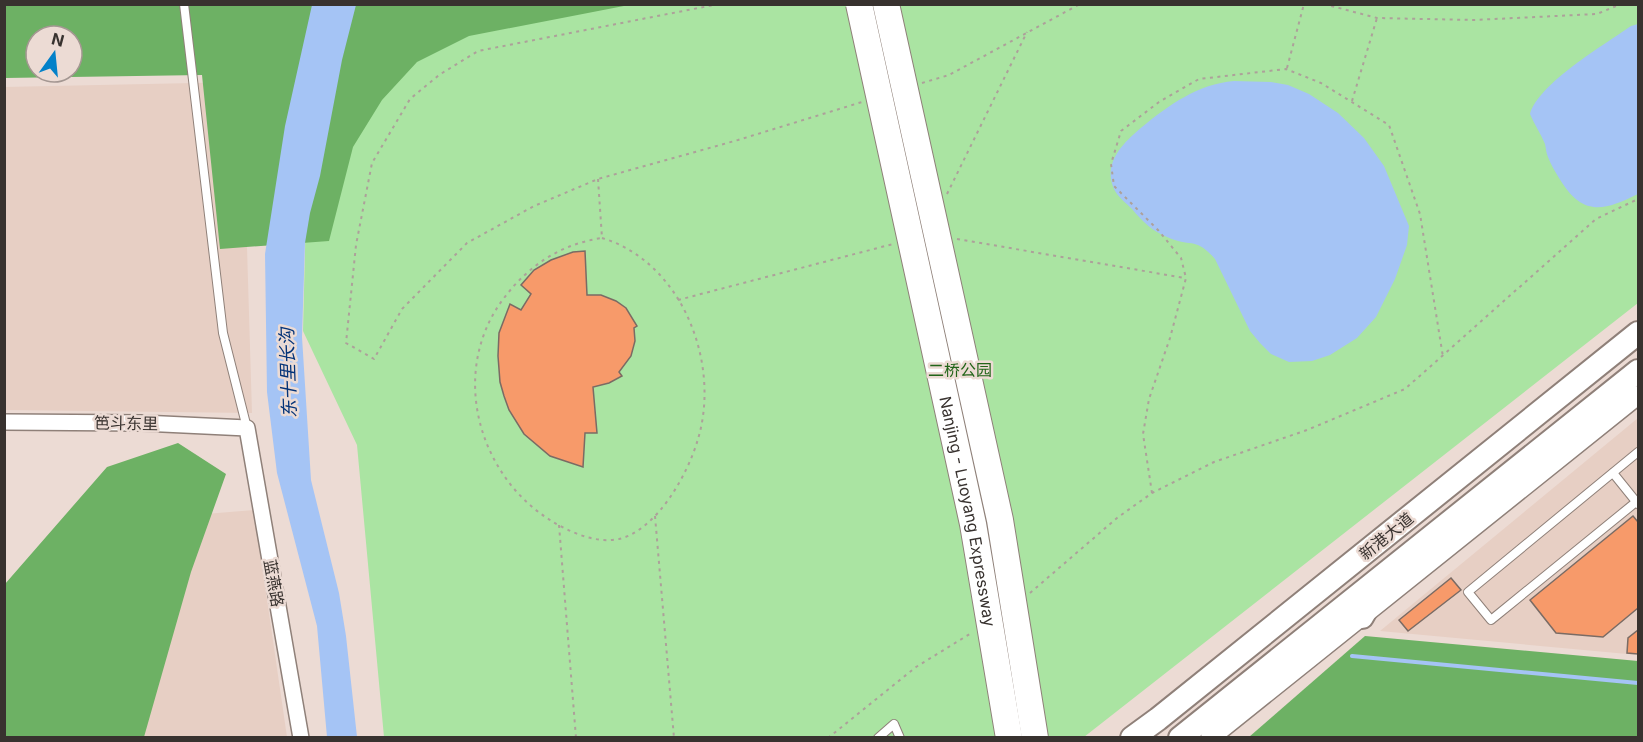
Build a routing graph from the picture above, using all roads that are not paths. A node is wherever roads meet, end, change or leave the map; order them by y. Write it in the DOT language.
graph roads {
  1 [pos="184,4"];
  2 [pos="859,4"];
  3 [pos="886,4"];
  4 [pos="1638,333"];
  5 [pos="1599,365"];
  6 [pos="1638,371"];
  7 [pos="1632,387"];
  8 [pos="4,422"];
  9 [pos="247,428"];
  10 [pos="1638,452"];
  11 [pos="1470,468"];
  12 [pos="1613,473"];
  13 [pos="1484,493"];
  14 [pos="1637,503"];
  15 [pos="1390,569"];
  16 [pos="1362,617"];
  17 [pos="301,738"];
  18 [pos="878,738"];
  19 [pos="900,738"];
  20 [pos="1009,738"];
  21 [pos="1035,738"];
  22 [pos="1132,738"];
  23 [pos="1180,738"];
  24 [pos="1210,738"];
  1 -- 9 [label="lane"];
  2 -- 20 [label="highway, Nanjing - Luoyang Expressway, bridge"];
  3 -- 21 [label="highway, Nanjing - Luoyang Expressway, bridge"];
  4 -- 5 [label="main road, 新港大道"];
  5 -- 7 [label="main road"];
  5 -- 11 [label="main road, 新港大道"];
  6 -- 7 [label="main road, 新港大道"];
  7 -- 13 [label="main road, 新港大道"];
  7 -- 16 [label="street"];
  8 -- 9 [label="street, 笆斗东里"];
  9 -- 17 [label="street, 蓝燕路"];
  10 -- 12 [label="lane"];
  11 -- 13 [label="main road"];
  11 -- 22 [label="main road, 新港大道"];
  12 -- 14 [label="lane"];
  12 -- 14 [label="lane"];
  13 -- 15 [label="main road, 新港大道"];
  15 -- 16 [label="main road"];
  15 -- 23 [label="main road, 新港大道"];
  16 -- 24 [label="street"];
  18 -- 19 [label="lane"];
}
